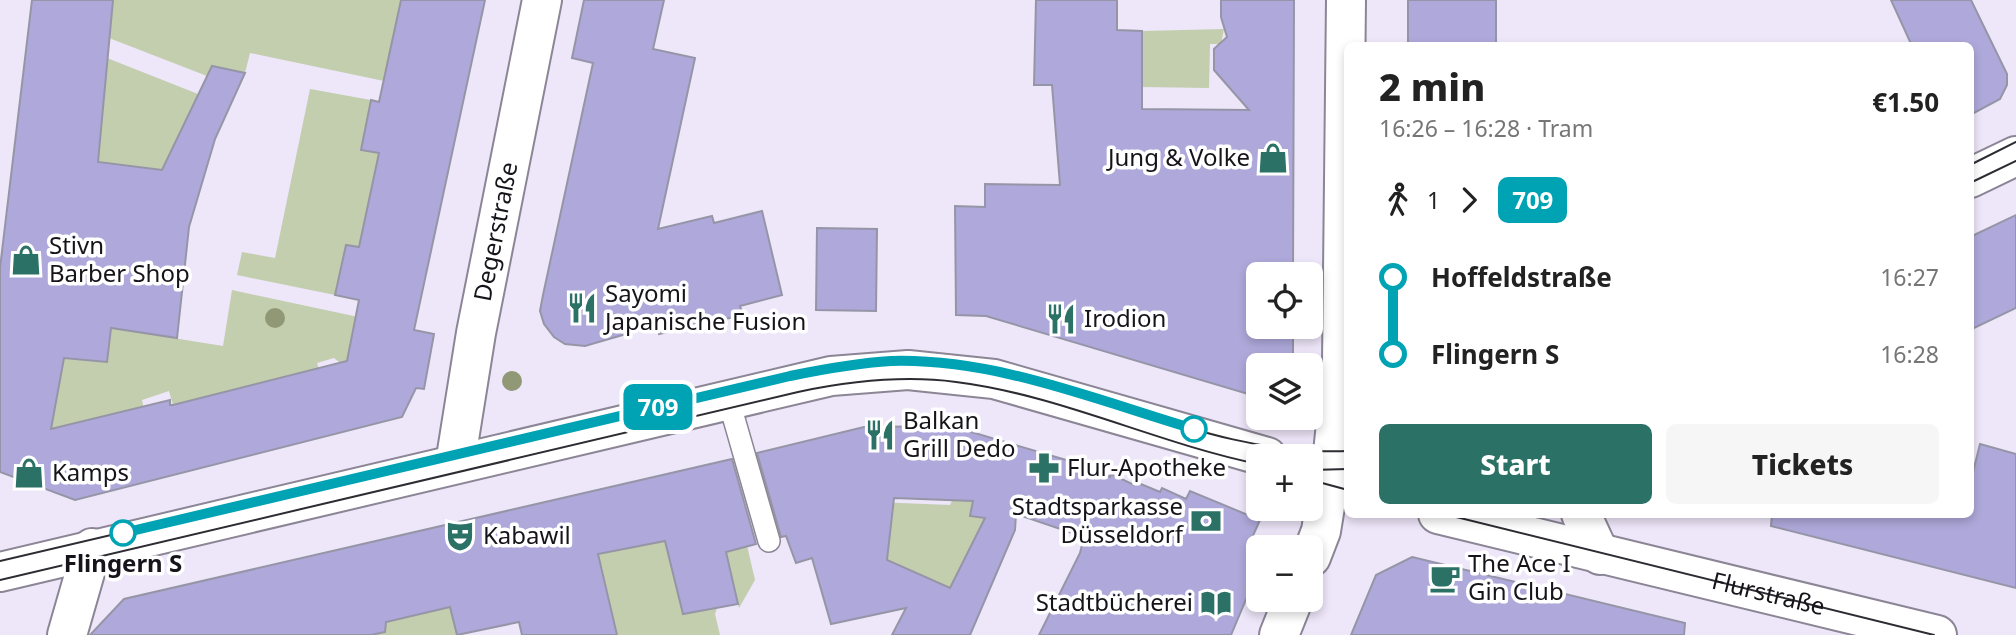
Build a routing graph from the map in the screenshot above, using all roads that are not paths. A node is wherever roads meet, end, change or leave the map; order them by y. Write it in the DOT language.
graph roads {
  1 [pos="542,0"];
  2 [pos="1346,0"];
  3 [pos="1346,42"];
  4 [pos="2016,156"];
  5 [pos="1974,176"];
  6 [pos="1344,182"];
  7 [pos="728,398"];
  8 [pos="1246,451"];
  9 [pos="455,464"];
  10 [pos="1330,474"];
  11 [pos="1454,518"];
  12 [pos="1583,518"];
  13 [pos="1319,535"];
  14 [pos="769,541"];
  15 [pos="92,548"];
  16 [pos="1600,555"];
  17 [pos="0,572"];
  18 [pos="1288,612"];
  19 [pos="68,635"];
  20 [pos="1279,635"];
  21 [pos="1937,635"];
  1 -- 9 [label="street, Degerstraße"];
  2 -- 3 [label="street"];
  4 -- 5 [label="street"];
  6 -- 10 [label="street"];
  7 -- 8 [label="street"];
  7 -- 9 [label="street"];
  7 -- 14 [label="lane"];
  9 -- 15 [label="street"];
  10 -- 13 [label="street"];
  11 -- 16 [label="street, Flurstraße"];
  12 -- 16 [label="street"];
  15 -- 17 [label="street"];
  15 -- 19 [label="street"];
  16 -- 21 [label="street, Flurstraße"];
  18 -- 20 [label="street"];
}
